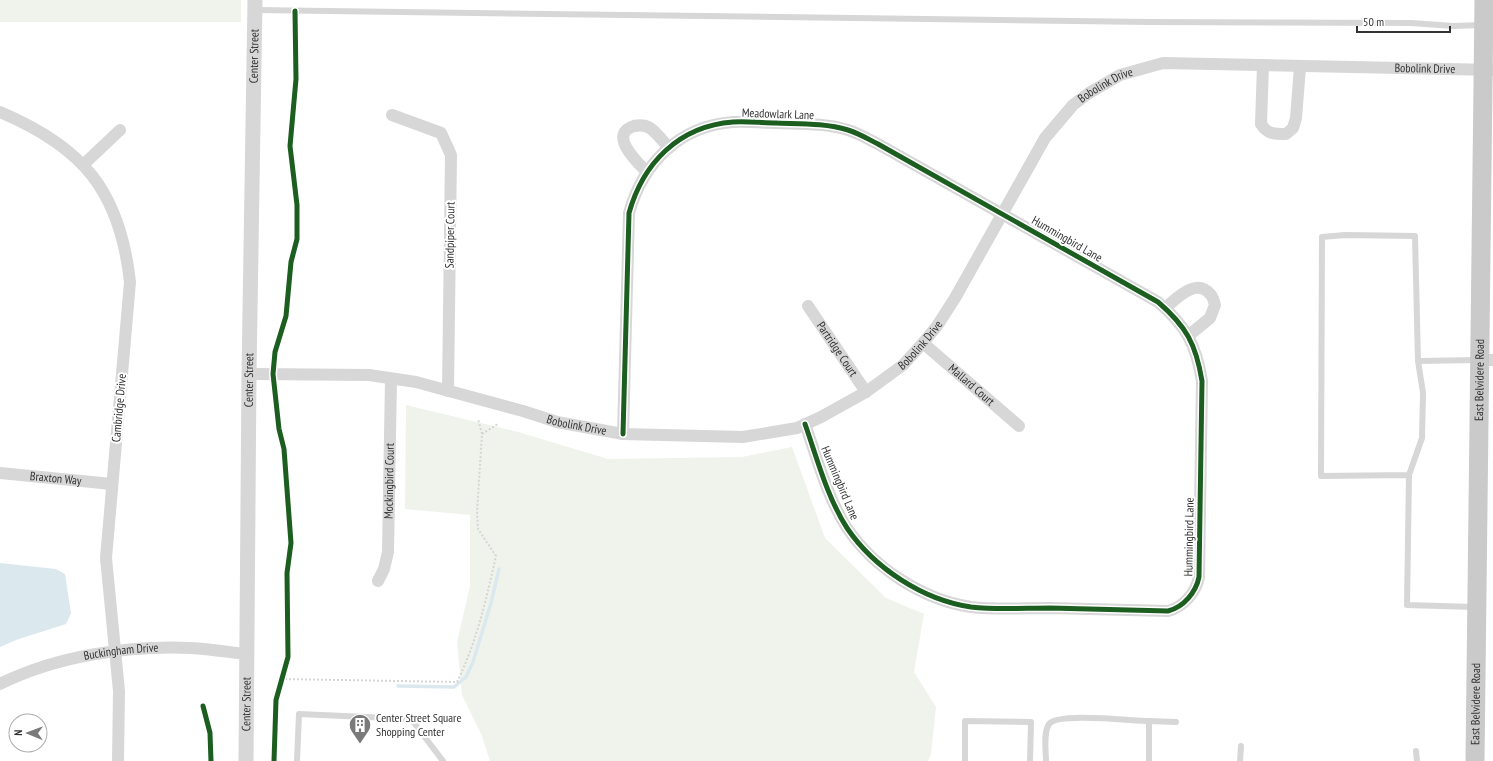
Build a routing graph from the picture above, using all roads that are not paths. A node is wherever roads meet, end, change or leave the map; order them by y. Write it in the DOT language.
graph roads {
  1 [pos="1484,0"];
  2 [pos="255,5"];
  3 [pos="1484,24"];
  4 [pos="1263,65"];
  5 [pos="1300,67"];
  6 [pos="1488,70"];
  7 [pos="0,112"];
  8 [pos="392,115"];
  9 [pos="120,130"];
  10 [pos="669,148"];
  11 [pos="83,165"];
  12 [pos="647,172"];
  13 [pos="1002,214"];
  14 [pos="808,306"];
  15 [pos="1165,308"];
  16 [pos="1188,336"];
  17 [pos="923,344"];
  18 [pos="1486,360"];
  19 [pos="1418,361"];
  20 [pos="249,374"];
  21 [pos="392,379"];
  22 [pos="448,391"];
  23 [pos="866,392"];
  24 [pos="805,424"];
  25 [pos="1019,426"];
  26 [pos="623,434"];
  27 [pos="0,473"];
  28 [pos="1409,475"];
  29 [pos="112,484"];
  30 [pos="378,581"];
  31 [pos="1477,607"];
  32 [pos="114,652"];
  33 [pos="246,654"];
  34 [pos="0,684"];
  35 [pos="1149,721"];
  36 [pos="1176,722"];
  37 [pos="1240,746"];
  38 [pos="1416,750"];
  39 [pos="118,761"];
  40 [pos="246,761"];
  41 [pos="298,761"];
  42 [pos="444,761"];
  43 [pos="965,761"];
  44 [pos="1030,761"];
  45 [pos="1046,761"];
  46 [pos="1149,761"];
  47 [pos="1240,761"];
  48 [pos="1417,761"];
  49 [pos="1475,761"];
  1 -- 3 [label="main road, East Belvidere Road"];
  2 -- 3 [label="lane"];
  2 -- 20 [label="street, Center Street"];
  3 -- 6 [label="main road, East Belvidere Road"];
  4 -- 5 [label="street, Bobolink Drive"];
  4 -- 5 [label="street"];
  4 -- 13 [label="street, Bobolink Drive"];
  5 -- 6 [label="street, Bobolink Drive"];
  6 -- 18 [label="main road, East Belvidere Road"];
  7 -- 11 [label="street, Cambridge Drive"];
  8 -- 22 [label="street, Sandpiper Court"];
  9 -- 11 [label="street"];
  10 -- 12 [label="street, Meadowlark Lane"];
  10 -- 12 [label="street"];
  10 -- 13 [label="street, Meadowlark Lane"];
  11 -- 29 [label="street, Cambridge Drive"];
  12 -- 26 [label="street, Meadowlark Lane"];
  13 -- 15 [label="street, Hummingbird Lane"];
  13 -- 17 [label="street, Bobolink Drive"];
  14 -- 23 [label="street, Partridge Court"];
  15 -- 16 [label="street, Hummingbird Lane"];
  15 -- 16 [label="street"];
  16 -- 24 [label="street, Hummingbird Lane"];
  17 -- 23 [label="street, Bobolink Drive"];
  17 -- 25 [label="street, Mallard Court"];
  18 -- 19 [label="lane"];
  18 -- 31 [label="main road, East Belvidere Road"];
  19 -- 28 [label="lane"];
  19 -- 28 [label="lane"];
  20 -- 21 [label="street, Bobolink Drive"];
  20 -- 33 [label="street, Center Street"];
  21 -- 22 [label="street, Bobolink Drive"];
  21 -- 30 [label="street, Mockingbird Court"];
  22 -- 26 [label="street, Bobolink Drive"];
  23 -- 24 [label="street, Bobolink Drive"];
  24 -- 26 [label="street, Bobolink Drive"];
  27 -- 29 [label="street, Braxton Way"];
  28 -- 31 [label="lane"];
  29 -- 32 [label="street, Cambridge Drive"];
  31 -- 49 [label="main road, East Belvidere Road"];
  32 -- 33 [label="street, Buckingham Drive"];
  32 -- 34 [label="street, Buckingham Drive"];
  32 -- 39 [label="street, Cambridge Drive"];
  33 -- 40 [label="street, Center Street"];
  35 -- 36 [label="lane"];
  35 -- 45 [label="lane"];
  35 -- 46 [label="lane"];
  37 -- 47 [label="lane"];
  38 -- 48 [label="lane"];
  41 -- 42 [label="lane"];
  43 -- 44 [label="lane"];
}
